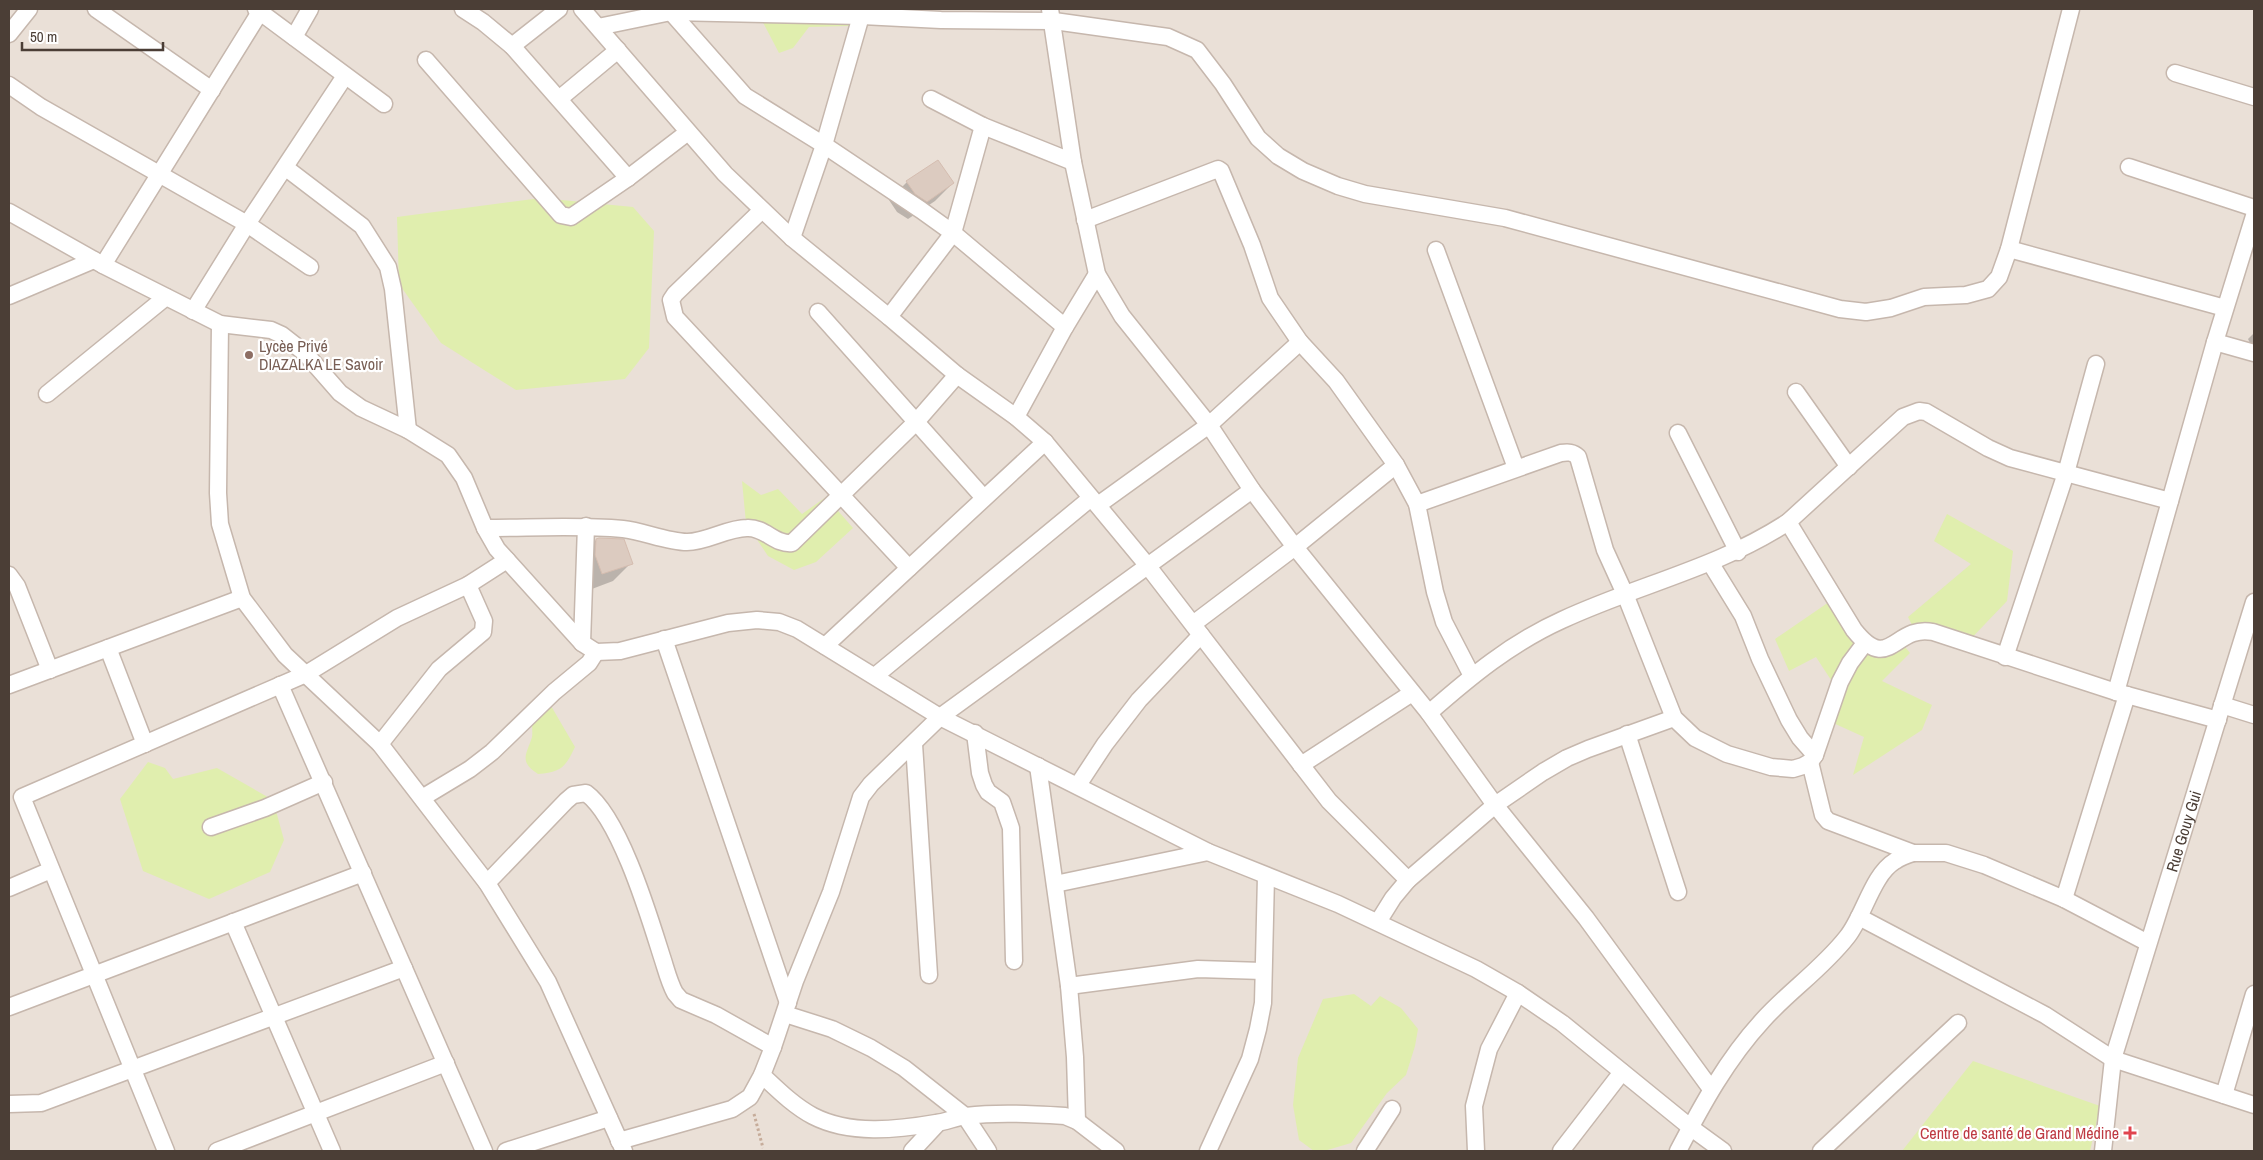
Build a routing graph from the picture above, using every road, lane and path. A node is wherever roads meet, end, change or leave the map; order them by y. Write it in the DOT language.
graph roads {
  1 [pos="29,9"];
  2 [pos="96,9"];
  3 [pos="310,9"];
  4 [pos="463,9"];
  5 [pos="559,9"];
  6 [pos="582,9"];
  7 [pos="2071,9"];
  8 [pos="258,10"];
  9 [pos="671,12"];
  10 [pos="862,13"];
  11 [pos="939,15"];
  12 [pos="1052,15"];
  13 [pos="598,27"];
  14 [pos="9,34"];
  15 [pos="294,37"];
  16 [pos="512,46"];
  17 [pos="618,50"];
  18 [pos="426,60"];
  19 [pos="2175,73"];
  20 [pos="346,76"];
  21 [pos="9,85"];
  22 [pos="212,90"];
  23 [pos="2254,97"];
  24 [pos="559,99"];
  25 [pos="931,99"];
  26 [pos="384,104"];
  27 [pos="984,126"];
  28 [pos="688,132"];
  29 [pos="824,145"];
  30 [pos="1073,162"];
  31 [pos="2129,167"];
  32 [pos="286,168"];
  33 [pos="160,174"];
  34 [pos="628,178"];
  35 [pos="2254,208"];
  36 [pos="762,210"];
  37 [pos="9,212"];
  38 [pos="2254,216"];
  39 [pos="1086,220"];
  40 [pos="247,224"];
  41 [pos="953,233"];
  42 [pos="792,238"];
  43 [pos="2009,249"];
  44 [pos="1436,250"];
  45 [pos="98,263"];
  46 [pos="310,267"];
  47 [pos="1098,274"];
  48 [pos="9,296"];
  49 [pos="166,297"];
  50 [pos="2225,308"];
  51 [pos="193,311"];
  52 [pos="818,312"];
  53 [pos="889,317"];
  54 [pos="220,324"];
  55 [pos="1065,327"];
  56 [pos="1300,342"];
  57 [pos="2215,342"];
  58 [pos="2254,353"];
  59 [pos="2096,364"];
  60 [pos="957,375"];
  61 [pos="1796,392"];
  62 [pos="47,394"];
  63 [pos="1016,417"];
  64 [pos="916,422"];
  65 [pos="1209,425"];
  66 [pos="408,430"];
  67 [pos="1678,433"];
  68 [pos="1044,442"];
  69 [pos="1396,465"];
  70 [pos="1849,467"];
  71 [pos="1516,468"];
  72 [pos="2066,473"];
  73 [pos="1252,490"];
  74 [pos="842,496"];
  75 [pos="984,498"];
  76 [pos="2170,501"];
  77 [pos="1095,502"];
  78 [pos="1417,504"];
  79 [pos="1788,522"];
  80 [pos="586,526"];
  81 [pos="485,528"];
  82 [pos="1295,547"];
  83 [pos="1738,552"];
  84 [pos="506,560"];
  85 [pos="1710,564"];
  86 [pos="1147,565"];
  87 [pos="909,568"];
  88 [pos="9,575"];
  89 [pos="468,585"];
  90 [pos="1626,594"];
  91 [pos="242,598"];
  92 [pos="2254,602"];
  93 [pos="1197,629"];
  94 [pos="664,639"];
  95 [pos="582,643"];
  96 [pos="1865,643"];
  97 [pos="825,646"];
  98 [pos="108,648"];
  99 [pos="596,652"];
  100 [pos="2005,657"];
  101 [pos="50,670"];
  102 [pos="306,674"];
  103 [pos="875,676"];
  104 [pos="1472,676"];
  105 [pos="9,685"];
  106 [pos="280,685"];
  107 [pos="1412,693"];
  108 [pos="2121,694"];
  109 [pos="1429,713"];
  110 [pos="2220,713"];
  111 [pos="2254,715"];
  112 [pos="940,717"];
  113 [pos="1674,718"];
  114 [pos="975,734"];
  115 [pos="1628,734"];
  116 [pos="145,744"];
  117 [pos="380,744"];
  118 [pos="914,744"];
  119 [pos="1812,758"];
  120 [pos="1301,765"];
  121 [pos="1038,766"];
  122 [pos="324,782"];
  123 [pos="1078,785"];
  124 [pos="422,798"];
  125 [pos="1495,805"];
  126 [pos="211,827"];
  127 [pos="1208,852"];
  128 [pos="1913,853"];
  129 [pos="51,870"];
  130 [pos="363,873"];
  131 [pos="1266,876"];
  132 [pos="1408,880"];
  133 [pos="487,883"];
  134 [pos="1055,884"];
  135 [pos="9,888"];
  136 [pos="1678,892"];
  137 [pos="2064,899"];
  138 [pos="1859,917"];
  139 [pos="233,922"];
  140 [pos="1378,922"];
  141 [pos="2148,942"];
  142 [pos="1014,961"];
  143 [pos="404,968"];
  144 [pos="1263,971"];
  145 [pos="94,975"];
  146 [pos="929,975"];
  147 [pos="1069,986"];
  148 [pos="1518,993"];
  149 [pos="2254,994"];
  150 [pos="9,1007"];
  151 [pos="787,1009"];
  152 [pos="274,1016"];
  153 [pos="1958,1022"];
  154 [pos="774,1047"];
  155 [pos="2113,1059"];
  156 [pos="446,1063"];
  157 [pos="132,1069"];
  158 [pos="1622,1072"];
  159 [pos="762,1076"];
  160 [pos="1712,1088"];
  161 [pos="2224,1095"];
  162 [pos="750,1097"];
  163 [pos="9,1104"];
  164 [pos="2254,1105"];
  165 [pos="1392,1109"];
  166 [pos="315,1113"];
  167 [pos="965,1116"];
  168 [pos="609,1118"];
  169 [pos="1077,1121"];
  170 [pos="938,1123"];
  171 [pos="1690,1127"];
  172 [pos="622,1146"];
  173 [pos="763,1148"];
  174 [pos="166,1151"];
  175 [pos="217,1151"];
  176 [pos="332,1151"];
  177 [pos="484,1151"];
  178 [pos="506,1151"];
  179 [pos="912,1151"];
  180 [pos="988,1151"];
  181 [pos="1116,1151"];
  182 [pos="1208,1151"];
  183 [pos="1365,1151"];
  184 [pos="1476,1151"];
  185 [pos="1561,1151"];
  186 [pos="1678,1151"];
  187 [pos="1723,1151"];
  188 [pos="1822,1151"];
  189 [pos="2103,1151"];
  1 -- 14 [label="street"];
  2 -- 22 [label="street"];
  3 -- 15 [label="street"];
  4 -- 16 [label="street"];
  5 -- 16 [label="street"];
  6 -- 13 [label="street"];
  7 -- 43 [label="street"];
  8 -- 15 [label="street"];
  8 -- 22 [label="street"];
  9 -- 10 [label="street"];
  9 -- 13 [label="street"];
  9 -- 29 [label="street"];
  10 -- 11 [label="street"];
  10 -- 29 [label="street"];
  11 -- 12 [label="street"];
  12 -- 30 [label="street"];
  12 -- 43 [label="street"];
  13 -- 17 [label="street"];
  15 -- 20 [label="street"];
  16 -- 24 [label="street"];
  17 -- 24 [label="street"];
  17 -- 28 [label="street"];
  18 -- 34 [label="street"];
  19 -- 23 [label="street"];
  20 -- 26 [label="street"];
  20 -- 32 [label="street"];
  21 -- 33 [label="street"];
  22 -- 33 [label="street"];
  24 -- 34 [label="street"];
  25 -- 27 [label="street"];
  27 -- 30 [label="street"];
  27 -- 41 [label="street"];
  28 -- 34 [label="street"];
  28 -- 36 [label="street"];
  29 -- 41 [label="street"];
  29 -- 42 [label="street"];
  30 -- 39 [label="street"];
  31 -- 35 [label="street"];
  32 -- 40 [label="street"];
  32 -- 66 [label="street"];
  33 -- 40 [label="street"];
  33 -- 45 [label="street"];
  36 -- 42 [label="street"];
  36 -- 74 [label="street"];
  37 -- 45 [label="street"];
  38 -- 50 [label="street"];
  39 -- 47 [label="street"];
  39 -- 56 [label="street"];
  40 -- 46 [label="street"];
  40 -- 51 [label="street"];
  41 -- 53 [label="street"];
  41 -- 55 [label="street"];
  42 -- 53 [label="street"];
  43 -- 50 [label="street"];
  44 -- 71 [label="street"];
  45 -- 48 [label="street"];
  45 -- 49 [label="street"];
  47 -- 55 [label="street"];
  47 -- 65 [label="street"];
  49 -- 51 [label="street"];
  49 -- 62 [label="street"];
  50 -- 57 [label="street"];
  51 -- 54 [label="street"];
  52 -- 64 [label="street"];
  53 -- 60 [label="street"];
  54 -- 66 [label="street"];
  54 -- 91 [label="street"];
  55 -- 63 [label="street"];
  56 -- 65 [label="street"];
  56 -- 69 [label="street"];
  57 -- 58 [label="street"];
  57 -- 76 [label="street"];
  59 -- 72 [label="street"];
  60 -- 63 [label="street"];
  60 -- 64 [label="street"];
  61 -- 70 [label="street"];
  63 -- 68 [label="street"];
  64 -- 74 [label="street"];
  64 -- 75 [label="street"];
  65 -- 73 [label="street"];
  65 -- 77 [label="street"];
  66 -- 81 [label="street"];
  67 -- 83 [label="street"];
  68 -- 75 [label="street"];
  68 -- 77 [label="street"];
  69 -- 78 [label="street"];
  69 -- 82 [label="street"];
  70 -- 72 [label="street"];
  70 -- 79 [label="street"];
  71 -- 78 [label="street"];
  71 -- 90 [label="street"];
  72 -- 76 [label="street"];
  72 -- 100 [label="street"];
  73 -- 82 [label="street"];
  73 -- 86 [label="street"];
  74 -- 80 [label="street"];
  74 -- 87 [label="street"];
  75 -- 87 [label="street"];
  76 -- 108 [label="street"];
  77 -- 86 [label="street"];
  77 -- 103 [label="street"];
  78 -- 104 [label="street"];
  79 -- 83 [label="street"];
  79 -- 96 [label="street"];
  80 -- 81 [label="street"];
  80 -- 95 [label="street"];
  81 -- 84 [label="street"];
  82 -- 93 [label="street"];
  82 -- 107 [label="street"];
  83 -- 85 [label="street"];
  84 -- 89 [label="street"];
  84 -- 95 [label="street"];
  85 -- 90 [label="street"];
  85 -- 119 [label="street"];
  86 -- 93 [label="street"];
  86 -- 112 [label="street"];
  87 -- 97 [label="street"];
  88 -- 101 [label="street"];
  89 -- 102 [label="street"];
  89 -- 117 [label="street"];
  90 -- 104 [label="street"];
  90 -- 113 [label="street"];
  91 -- 98 [label="street"];
  91 -- 102 [label="street"];
  92 -- 110 [label="street, Rue Gouy Gui"];
  93 -- 120 [label="street"];
  93 -- 123 [label="street"];
  94 -- 97 [label="street"];
  94 -- 99 [label="street"];
  94 -- 151 [label="street"];
  95 -- 99 [label="street"];
  96 -- 100 [label="street"];
  96 -- 119 [label="street"];
  97 -- 103 [label="street"];
  98 -- 101 [label="street"];
  98 -- 116 [label="street"];
  99 -- 124 [label="street"];
  100 -- 108 [label="street"];
  101 -- 105 [label="street"];
  102 -- 106 [label="street"];
  102 -- 117 [label="street"];
  103 -- 112 [label="street"];
  104 -- 109 [label="street"];
  106 -- 116 [label="street"];
  106 -- 122 [label="street"];
  107 -- 109 [label="street"];
  107 -- 120 [label="street"];
  108 -- 110 [label="street"];
  108 -- 137 [label="street"];
  109 -- 125 [label="street"];
  110 -- 111 [label="street"];
  110 -- 141 [label="street, Rue Gouy Gui"];
  112 -- 114 [label="street"];
  112 -- 118 [label="street"];
  113 -- 115 [label="street"];
  113 -- 119 [label="street"];
  114 -- 121 [label="street"];
  114 -- 142 [label="street"];
  115 -- 125 [label="street"];
  115 -- 136 [label="street"];
  116 -- 129 [label="street"];
  117 -- 124 [label="street"];
  118 -- 146 [label="street"];
  118 -- 151 [label="street"];
  119 -- 128 [label="street"];
  120 -- 132 [label="street"];
  121 -- 123 [label="street"];
  121 -- 134 [label="street"];
  122 -- 126 [label="street"];
  122 -- 130 [label="street"];
  123 -- 127 [label="street"];
  124 -- 133 [label="street"];
  125 -- 132 [label="street"];
  125 -- 160 [label="street"];
  127 -- 131 [label="street"];
  127 -- 134 [label="street"];
  128 -- 137 [label="street"];
  128 -- 138 [label="street"];
  129 -- 135 [label="street"];
  129 -- 145 [label="street"];
  130 -- 139 [label="street"];
  130 -- 143 [label="street"];
  131 -- 140 [label="street"];
  131 -- 144 [label="street"];
  132 -- 140 [label="street"];
  133 -- 154 [label="street"];
  133 -- 168 [label="street"];
  134 -- 147 [label="street"];
  137 -- 141 [label="street"];
  138 -- 155 [label="street"];
  138 -- 160 [label="street"];
  139 -- 145 [label="street"];
  139 -- 152 [label="street"];
  140 -- 148 [label="street"];
  141 -- 155 [label="street, Rue Gouy Gui"];
  143 -- 152 [label="street"];
  143 -- 156 [label="street"];
  144 -- 147 [label="street"];
  144 -- 182 [label="street"];
  145 -- 150 [label="street"];
  145 -- 157 [label="street"];
  147 -- 169 [label="street"];
  148 -- 158 [label="street"];
  148 -- 184 [label="street"];
  149 -- 161 [label="street"];
  151 -- 154 [label="street"];
  151 -- 167 [label="street"];
  152 -- 157 [label="street"];
  152 -- 166 [label="street"];
  153 -- 188 [label="street"];
  154 -- 159 [label="street"];
  155 -- 161 [label="street"];
  155 -- 189 [label="street, Rue Gouy Gui"];
  156 -- 166 [label="street"];
  156 -- 177 [label="street"];
  157 -- 163 [label="street"];
  157 -- 174 [label="street"];
  158 -- 171 [label="street"];
  158 -- 185 [label="street"];
  159 -- 162 [label="street"];
  159 -- 170 [label="street"];
  160 -- 171 [label="street"];
  161 -- 164 [label="street"];
  162 -- 172 [label="street"];
  162 -- 173 [label="path"];
  165 -- 183 [label="street"];
  166 -- 175 [label="street"];
  166 -- 176 [label="street"];
  167 -- 169 [label="street"];
  167 -- 170 [label="street"];
  167 -- 180 [label="street"];
  168 -- 172 [label="street"];
  168 -- 178 [label="street"];
  169 -- 181 [label="street"];
  170 -- 179 [label="street"];
  171 -- 186 [label="street"];
  171 -- 187 [label="street"];
}
